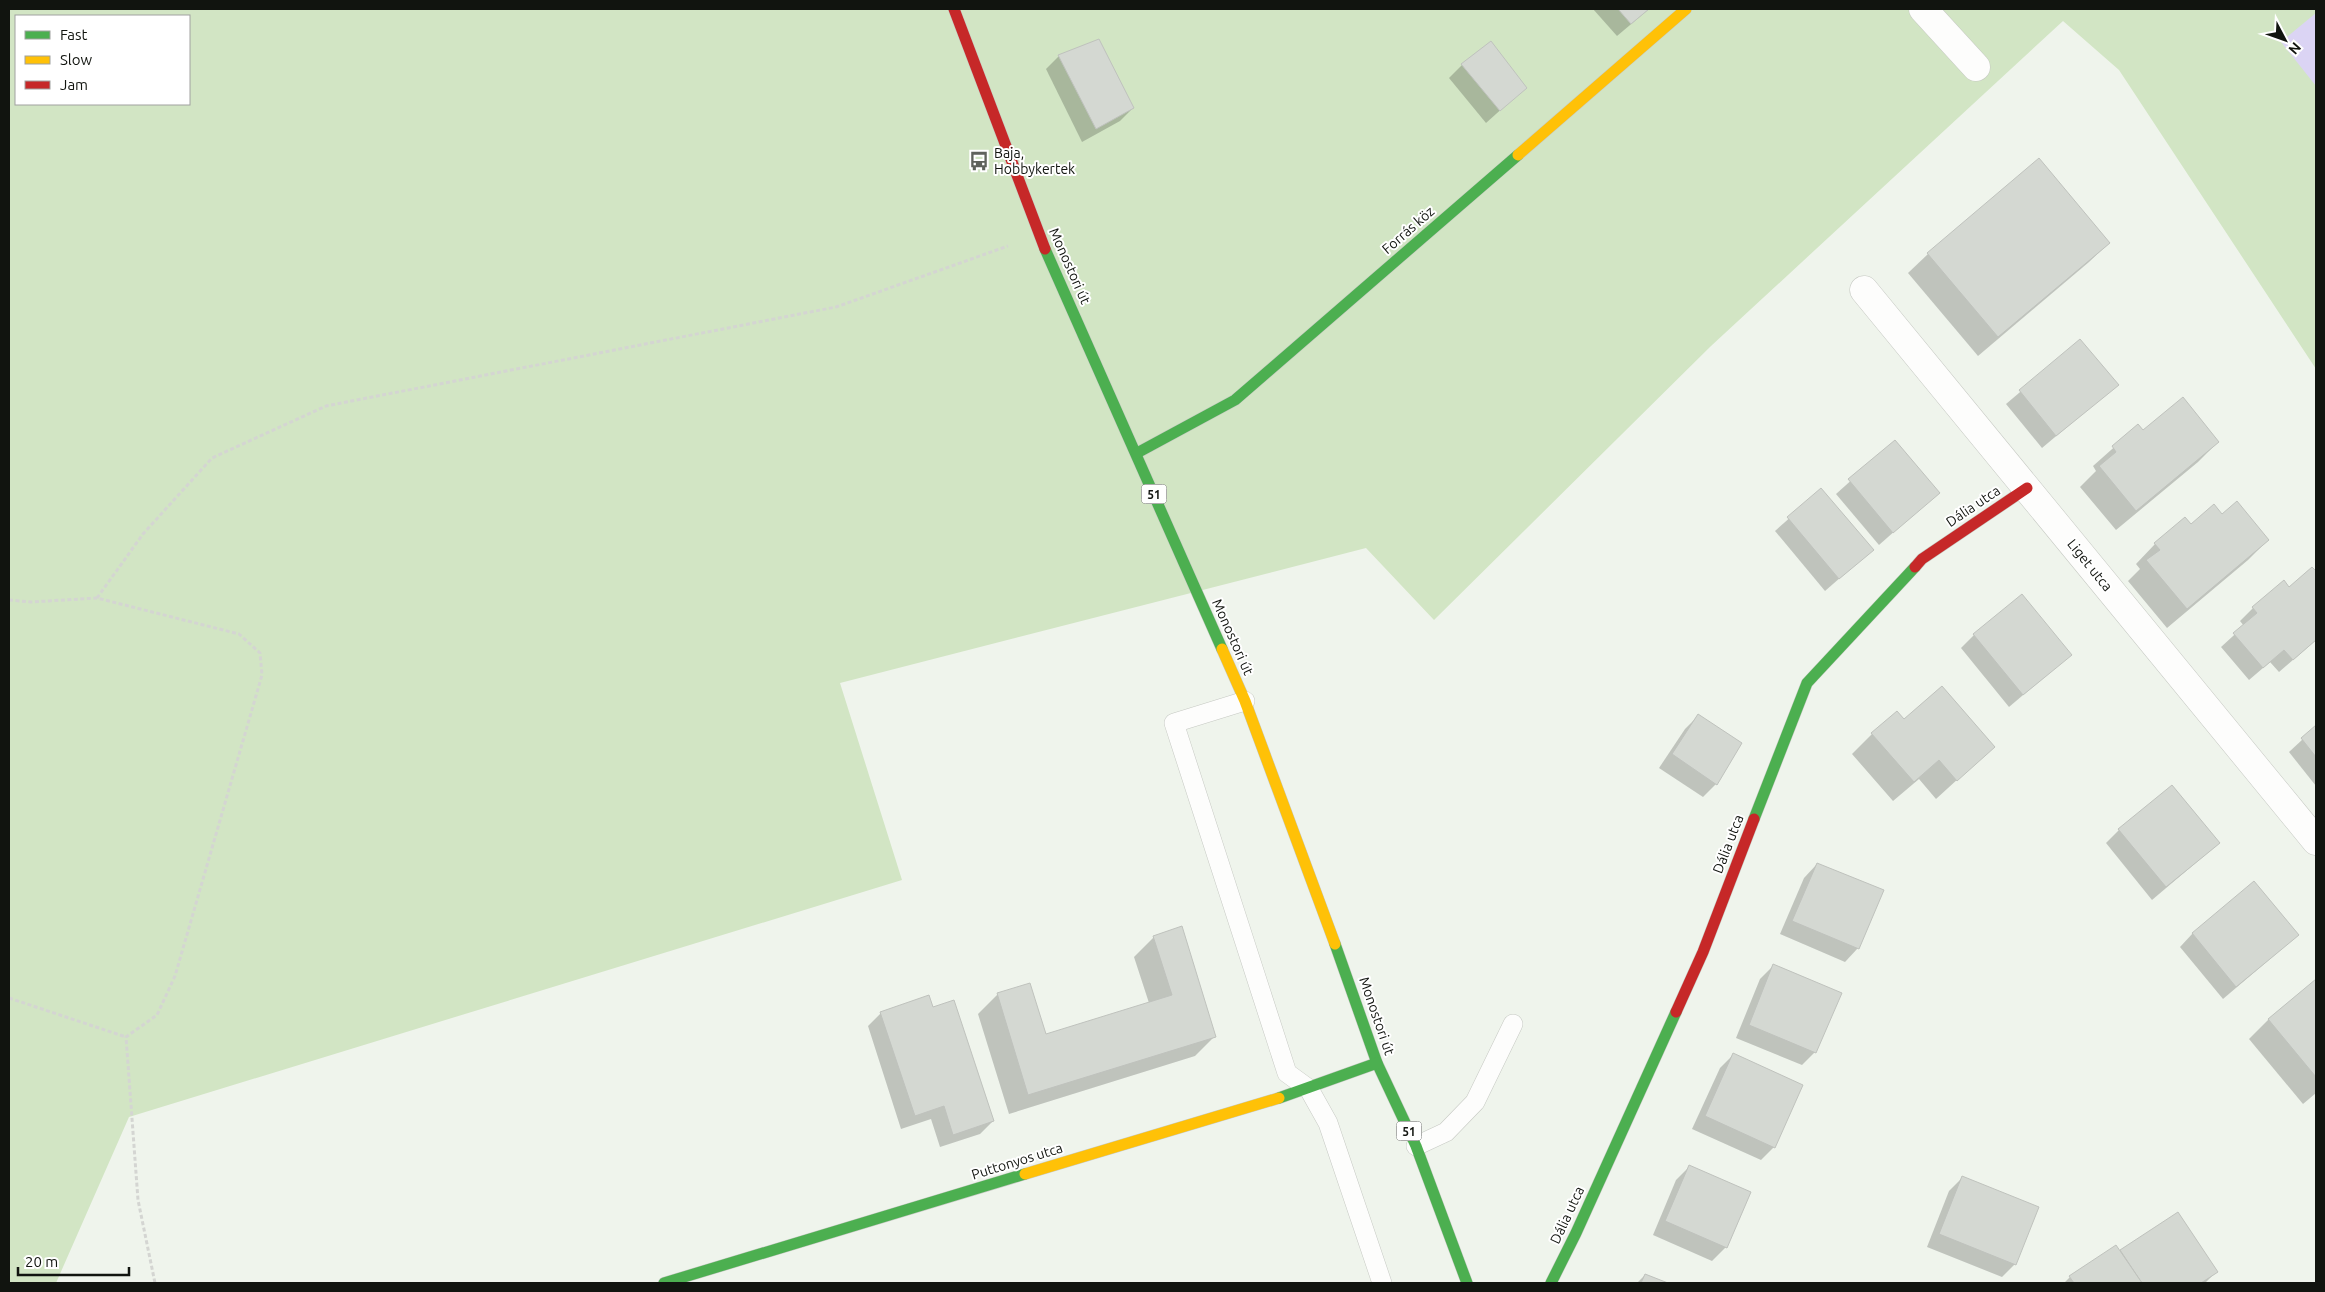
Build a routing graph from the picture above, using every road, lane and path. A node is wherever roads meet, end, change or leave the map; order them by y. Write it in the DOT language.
graph roads {
  1 [pos="954,9"];
  2 [pos="1686,9"];
  3 [pos="1923,9"];
  4 [pos="1976,67"];
  5 [pos="1040,234"];
  6 [pos="1864,290"];
  7 [pos="1137,454"];
  8 [pos="2027,488"];
  9 [pos="97,598"];
  10 [pos="9,600"];
  11 [pos="1245,701"];
  12 [pos="2316,841"];
  13 [pos="9,998"];
  14 [pos="1513,1024"];
  15 [pos="126,1037"];
  16 [pos="1377,1063"];
  17 [pos="1309,1089"];
  18 [pos="1416,1146"];
  19 [pos="155,1283"];
  20 [pos="664,1283"];
  21 [pos="1382,1283"];
  22 [pos="1465,1283"];
  23 [pos="1551,1283"];
  1 -- 5 [label="street, Monostori út / 51"];
  2 -- 7 [label="street, Forrás köz"];
  3 -- 4 [label="street"];
  5 -- 7 [label="street, Monostori út / 51"];
  5 -- 9 [label="path"];
  6 -- 8 [label="street, Liget utca"];
  7 -- 11 [label="street, Monostori út / 51"];
  8 -- 12 [label="street, Liget utca"];
  8 -- 23 [label="street, Dália utca"];
  9 -- 10 [label="path"];
  9 -- 15 [label="path"];
  11 -- 16 [label="street, Monostori út / 51"];
  11 -- 17 [label="lane"];
  13 -- 15 [label="path"];
  14 -- 18 [label="lane"];
  15 -- 19 [label="path"];
  16 -- 17 [label="street, Puttonyos utca"];
  16 -- 18 [label="street, Monostori út / 51"];
  17 -- 20 [label="street, Puttonyos utca"];
  17 -- 21 [label="lane"];
  18 -- 22 [label="street, Monostori út / 51"];
}
